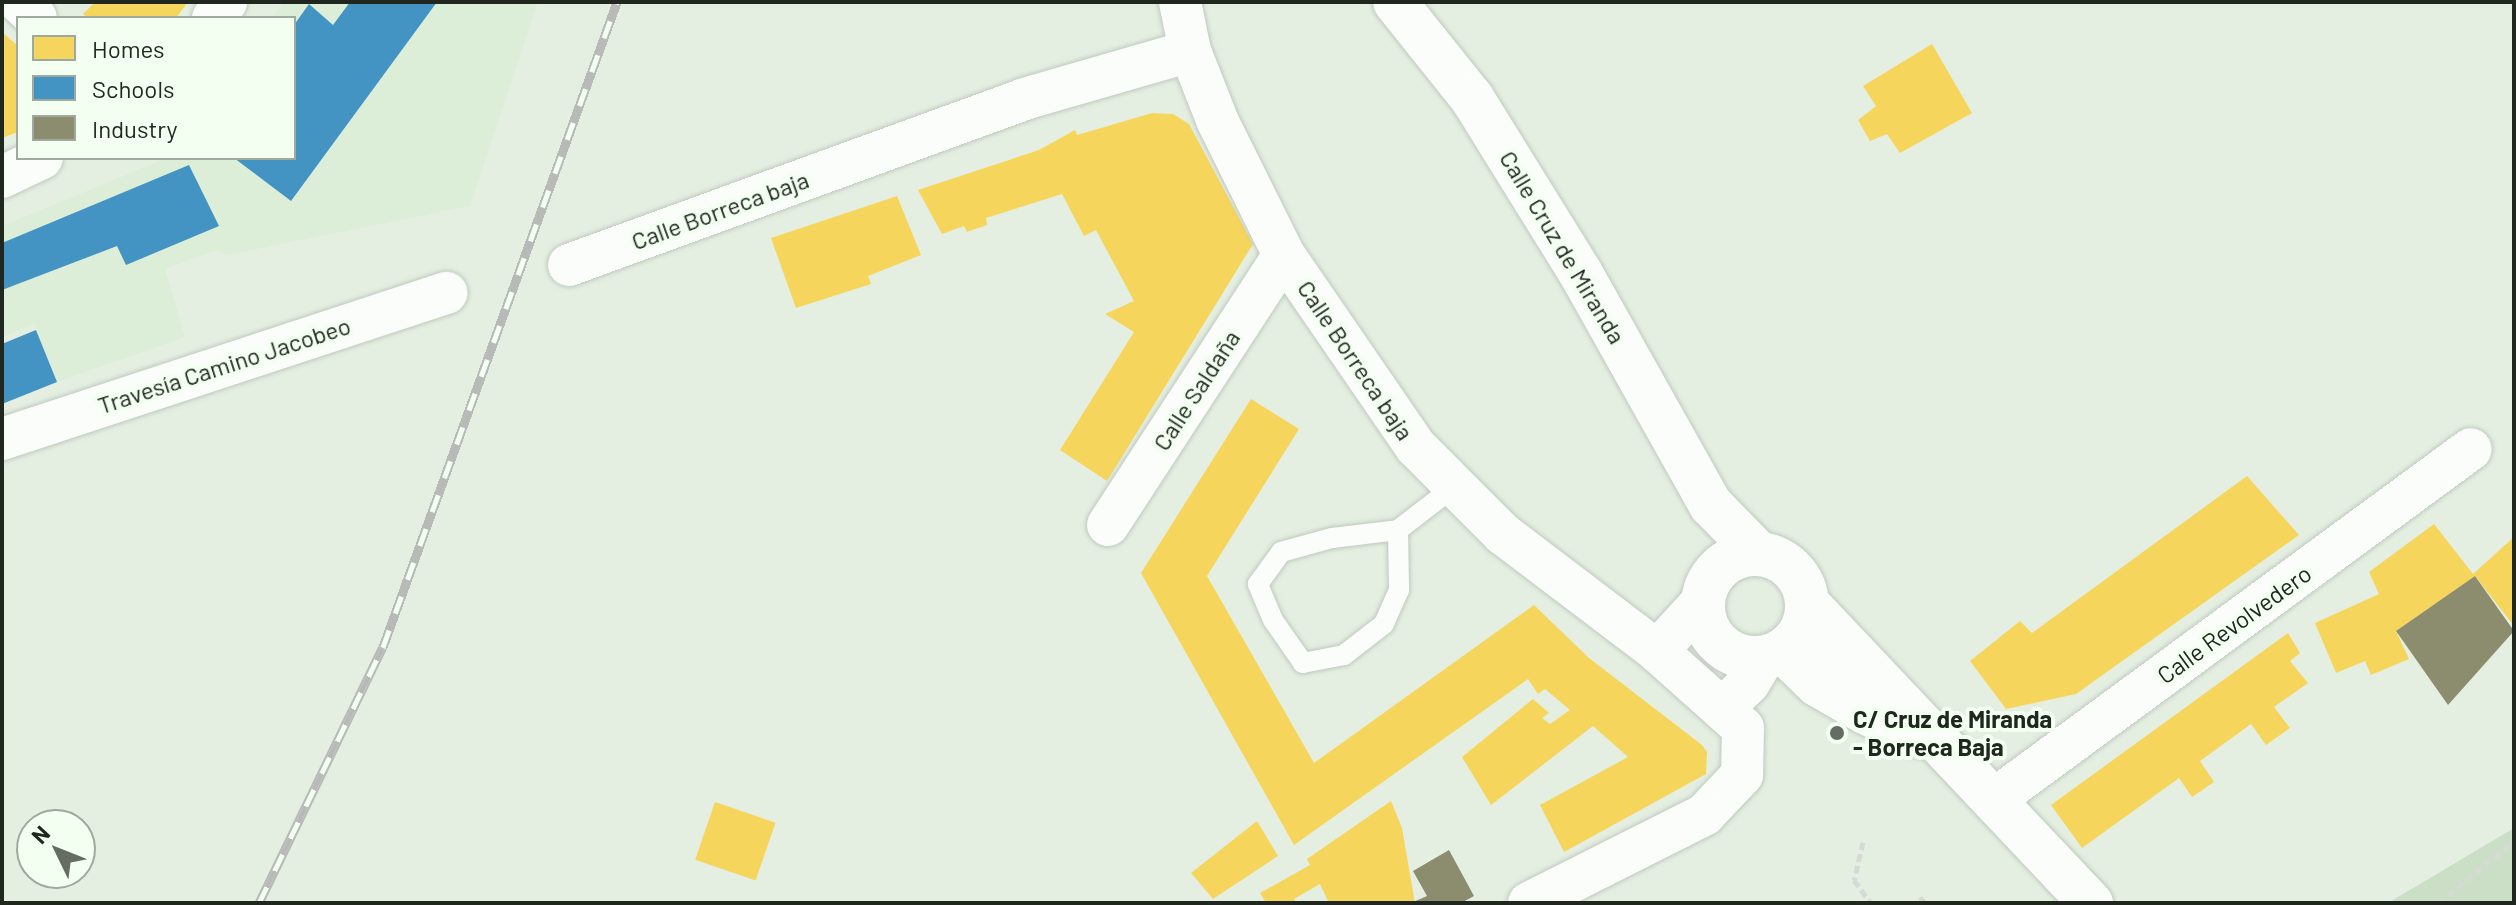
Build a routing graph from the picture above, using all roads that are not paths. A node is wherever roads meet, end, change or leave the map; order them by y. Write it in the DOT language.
graph roads {
  1 [pos="19,2"];
  2 [pos="1180,2"];
  3 [pos="1395,2"];
  4 [pos="34,16"];
  5 [pos="1190,51"];
  6 [pos="38,160"];
  7 [pos="2,177"];
  8 [pos="1284,255"];
  9 [pos="569,265"];
  10 [pos="447,293"];
  11 [pos="2,439"];
  12 [pos="2471,449"];
  13 [pos="1455,486"];
  14 [pos="1711,505"];
  15 [pos="1108,525"];
  16 [pos="1398,530"];
  17 [pos="1757,552"];
  18 [pos="1707,588"];
  19 [pos="1808,604"];
  20 [pos="1657,651"];
  21 [pos="1772,655"];
  22 [pos="1722,709"];
  23 [pos="1914,715"];
  24 [pos="1954,754"];
  25 [pos="1996,798"];
  26 [pos="1529,903"];
  27 [pos="2091,903"];
  1 -- 4 [label="street"];
  2 -- 5 [label="street, Calle Borreca baja"];
  3 -- 14 [label="street, Calle Cruz de Miranda"];
  5 -- 8 [label="street, Calle Borreca baja"];
  5 -- 9 [label="street, Calle Borreca baja"];
  6 -- 7 [label="street"];
  8 -- 13 [label="street, Calle Borreca baja"];
  8 -- 15 [label="street, Calle Saldaña"];
  10 -- 11 [label="street, Travesía Camino Jacobeo"];
  12 -- 25 [label="street, Calle Revolvedero"];
  13 -- 16 [label="lane"];
  13 -- 20 [label="street, Calle Borreca baja"];
  14 -- 17 [label="street, Calle Cruz de Miranda"];
  14 -- 18 [label="street, Calle Cruz de Miranda"];
  16 -- 16 [label="lane"];
  17 -- 18 [label="street"];
  17 -- 19 [label="street"];
  18 -- 20 [label="street"];
  18 -- 21 [label="street"];
  19 -- 21 [label="street"];
  19 -- 23 [label="street"];
  20 -- 22 [label="street, Calle Borreca baja"];
  21 -- 22 [label="street"];
  21 -- 23 [label="street"];
  21 -- 24 [label="lane"];
  22 -- 26 [label="street, Calle Borreca baja"];
  23 -- 24 [label="street"];
  24 -- 25 [label="street"];
  25 -- 27 [label="street"];
}
